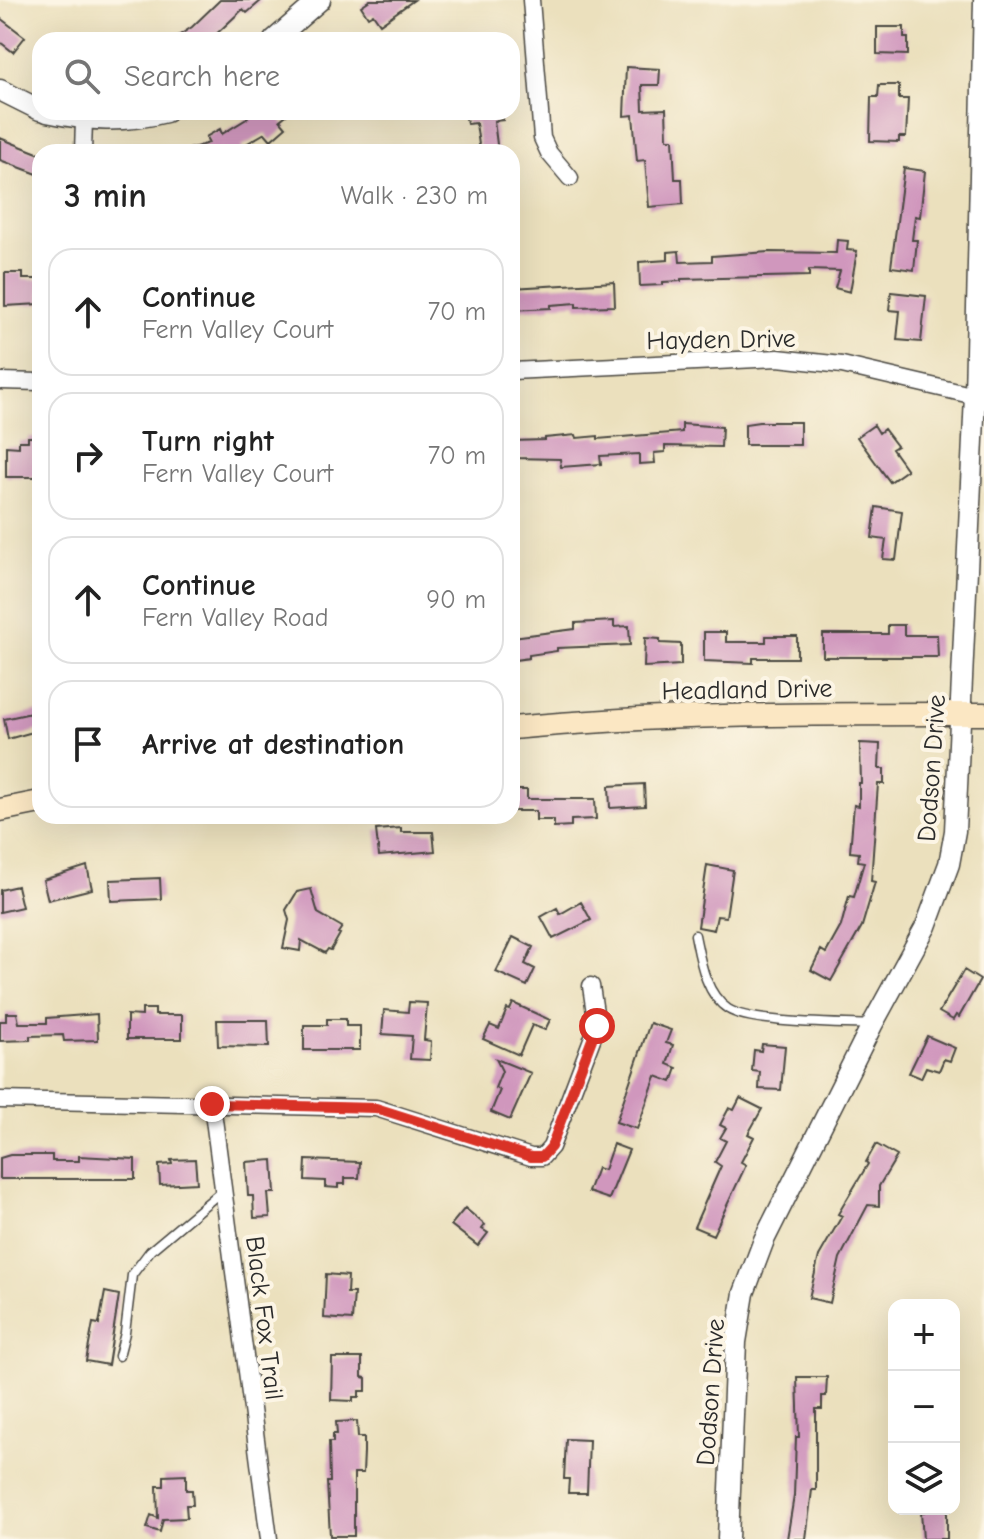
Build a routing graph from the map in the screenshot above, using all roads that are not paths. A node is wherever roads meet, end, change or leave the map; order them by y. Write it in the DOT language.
graph roads {
  1 [pos="320,0"];
  2 [pos="531,0"];
  3 [pos="984,0"];
  4 [pos="283,32"];
  5 [pos="0,90"];
  6 [pos="32,106"];
  7 [pos="84,120"];
  8 [pos="120,120"];
  9 [pos="982,130"];
  10 [pos="83,144"];
  11 [pos="570,178"];
  12 [pos="980,353"];
  13 [pos="520,371"];
  14 [pos="0,381"];
  15 [pos="32,382"];
  16 [pos="975,396"];
  17 [pos="973,714"];
  18 [pos="520,728"];
  19 [pos="32,804"];
  20 [pos="0,810"];
  21 [pos="695,935"];
  22 [pos="591,986"];
  23 [pos="872,1025"];
  24 [pos="0,1100"];
  25 [pos="212,1104"];
  26 [pos="224,1189"];
  27 [pos="119,1356"];
  28 [pos="269,1539"];
  29 [pos="728,1539"];
  1 -- 4 [label="street"];
  2 -- 11 [label="street"];
  3 -- 9 [label="street, Dodson Drive"];
  5 -- 6 [label="street"];
  7 -- 8 [label="street"];
  7 -- 10 [label="street"];
  9 -- 12 [label="street, Dodson Drive"];
  12 -- 16 [label="street, Dodson Drive"];
  13 -- 16 [label="street, Hayden Drive"];
  14 -- 15 [label="street"];
  16 -- 17 [label="street, Dodson Drive"];
  17 -- 18 [label="main road, Headland Drive"];
  17 -- 23 [label="street, Dodson Drive"];
  19 -- 20 [label="main road"];
  21 -- 23 [label="lane"];
  22 -- 25 [label="street"];
  23 -- 29 [label="street, Dodson Drive"];
  24 -- 25 [label="street"];
  25 -- 26 [label="street, Black Fox Trail"];
  26 -- 27 [label="lane"];
  26 -- 28 [label="street, Black Fox Trail"];
}
